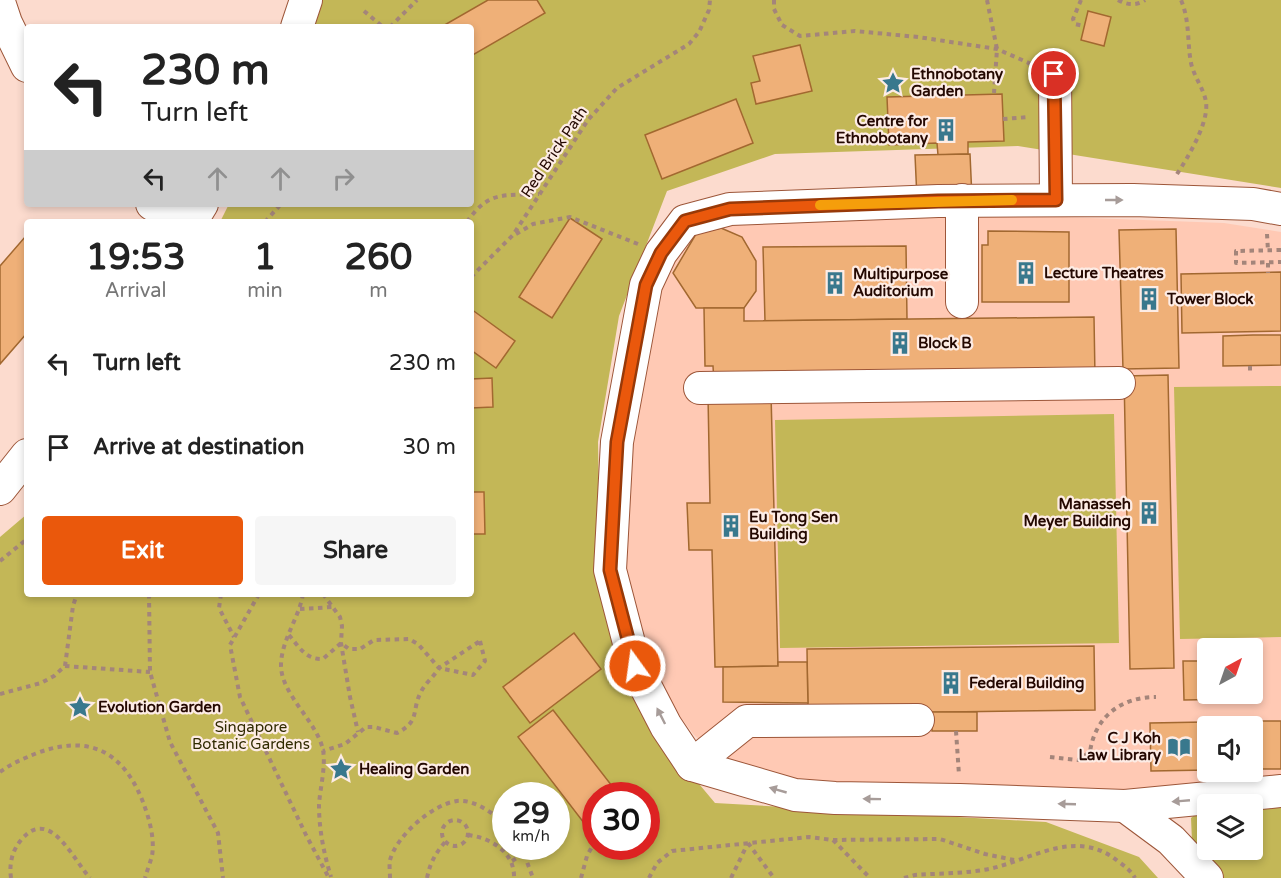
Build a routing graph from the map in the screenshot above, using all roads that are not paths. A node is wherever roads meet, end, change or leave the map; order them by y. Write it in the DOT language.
graph roads {
  1 [pos="306,0"];
  2 [pos="2,19"];
  3 [pos="298,24"];
  4 [pos="24,60"];
  5 [pos="1054,74"];
  6 [pos="962,200"];
  7 [pos="1056,200"];
  8 [pos="157,207"];
  9 [pos="1281,209"];
  10 [pos="179,219"];
  11 [pos="962,302"];
  12 [pos="1119,383"];
  13 [pos="972,385"];
  14 [pos="700,388"];
  15 [pos="1086,399"];
  16 [pos="24,458"];
  17 [pos="0,489"];
  18 [pos="918,720"];
  19 [pos="692,765"];
  20 [pos="1281,791"];
  21 [pos="1125,806"];
  22 [pos="1208,878"];
  1 -- 3 [label="street"];
  2 -- 4 [label="street"];
  5 -- 7 [label="street"];
  6 -- 7 [label="street"];
  6 -- 11 [label="street"];
  19 -- 6 [label="street, one-way"];
  7 -- 9 [label="street, one-way"];
  8 -- 10 [label="street"];
  12 -- 13 [label="street"];
  13 -- 14 [label="street"];
  13 -- 15 [label="street"];
  16 -- 17 [label="street"];
  18 -- 19 [label="street"];
  21 -- 19 [label="street, one-way"];
  20 -- 21 [label="street, one-way"];
  21 -- 22 [label="street"];
}
